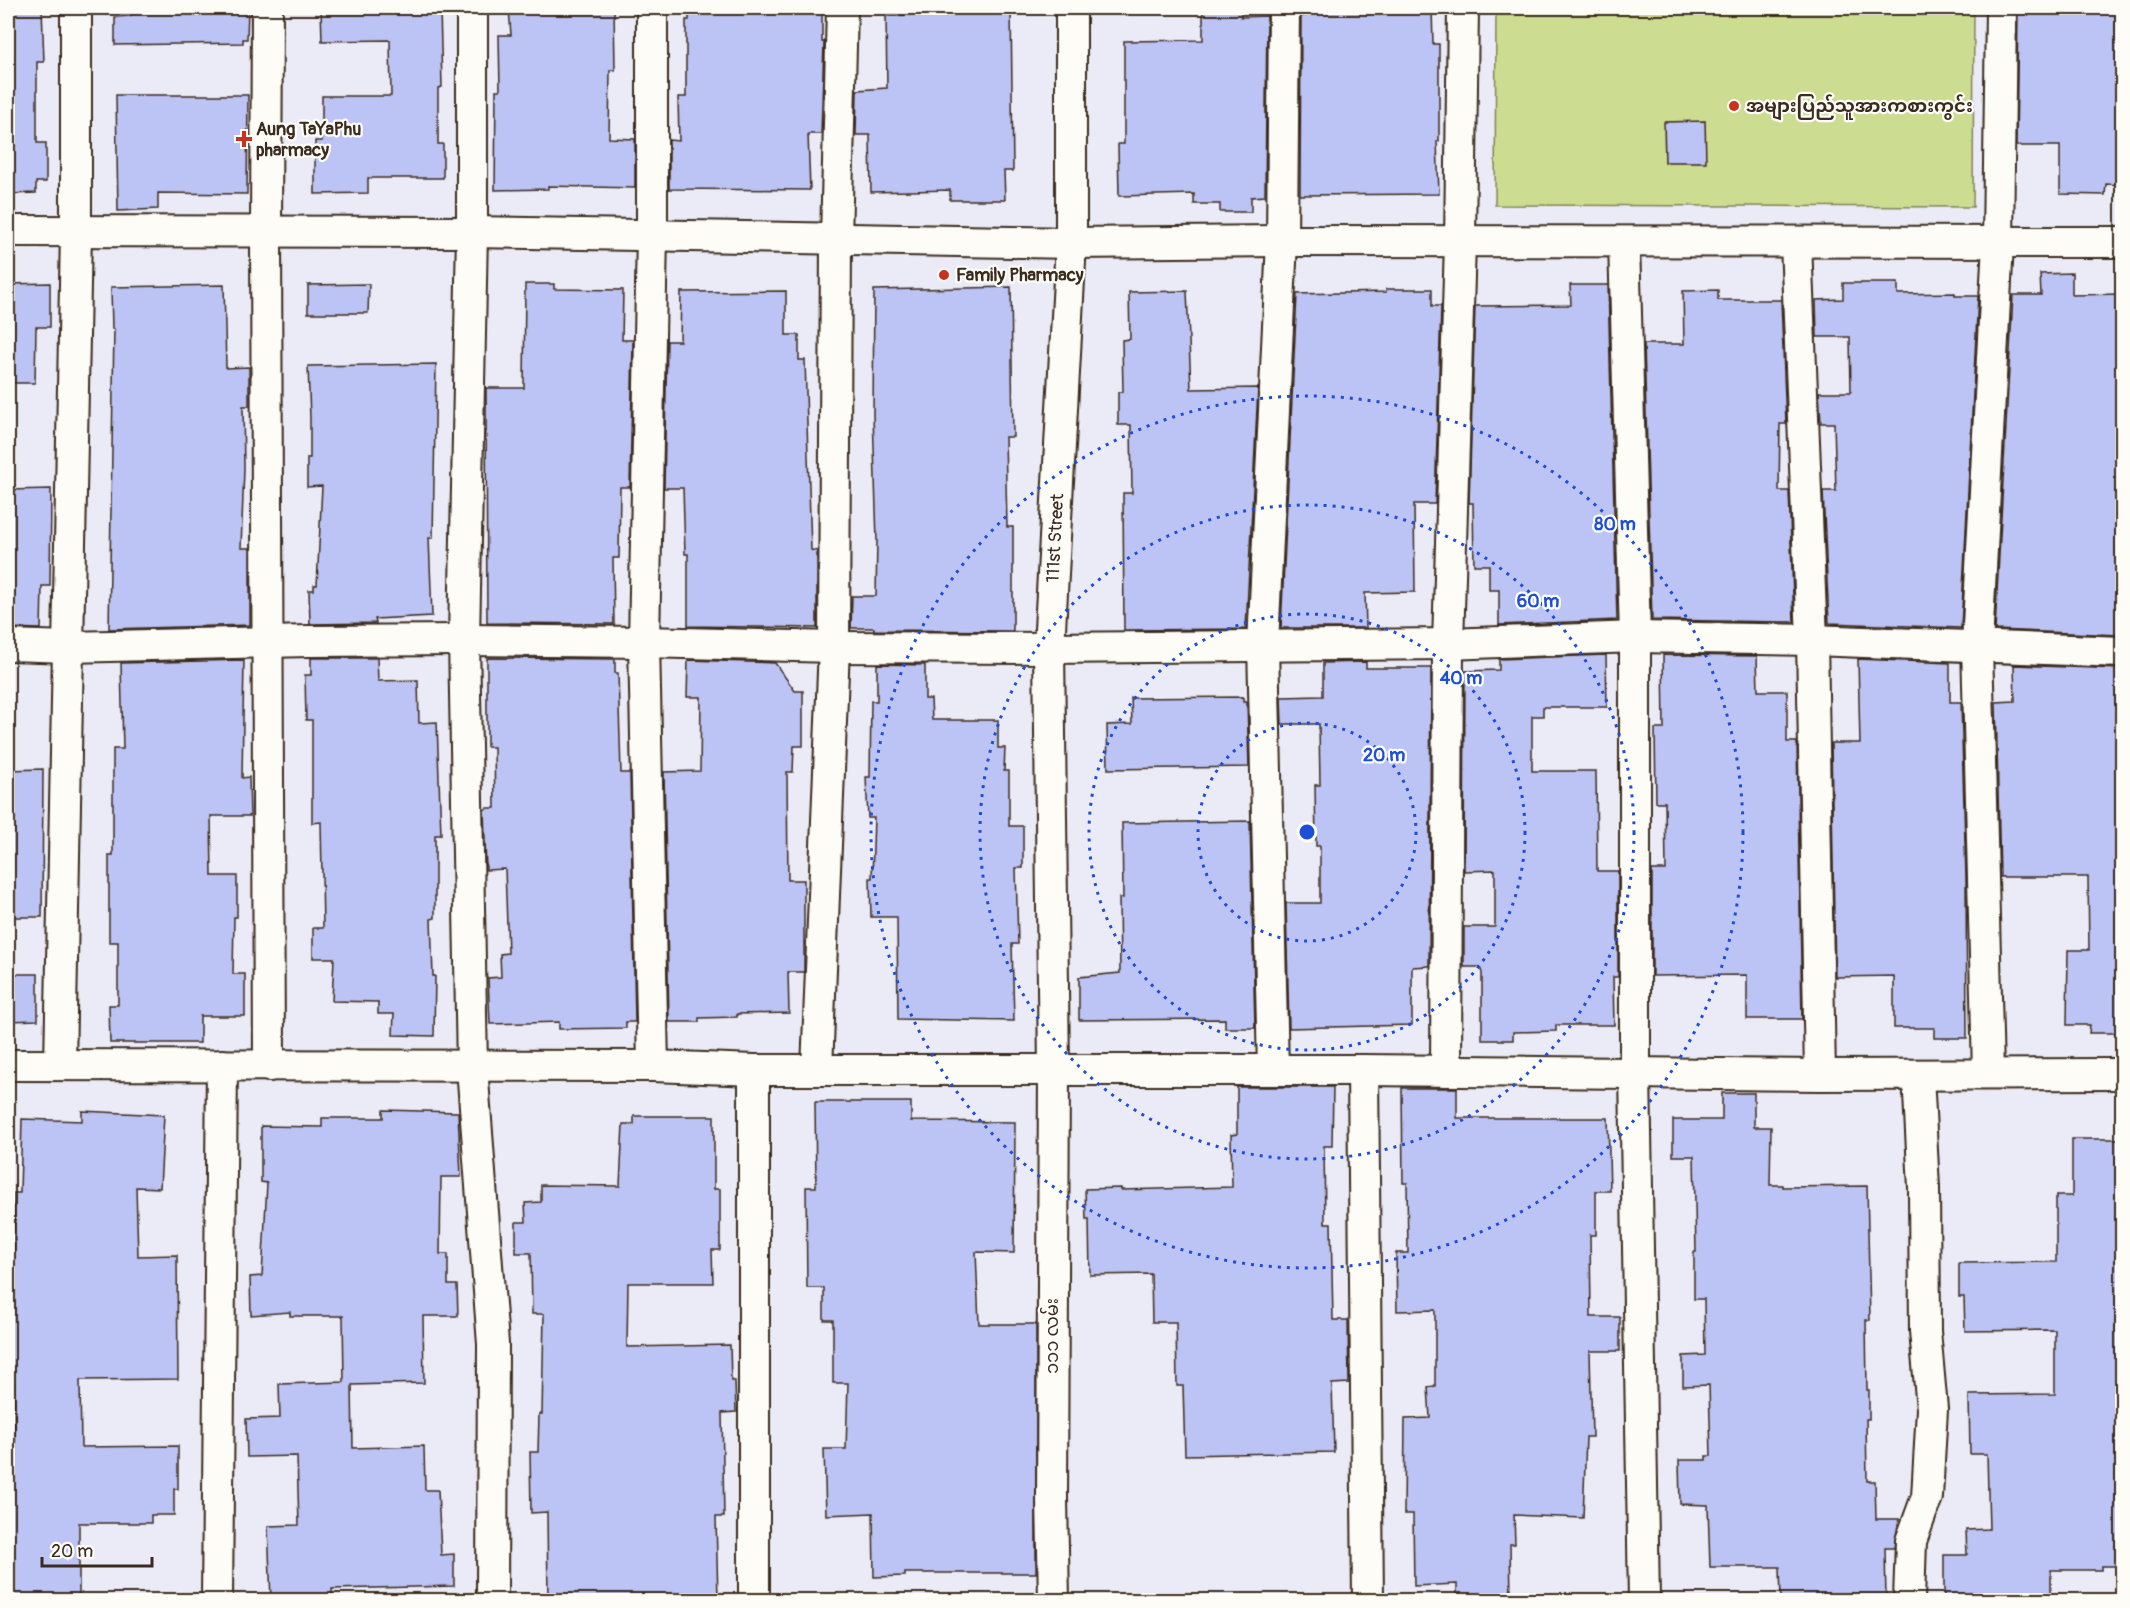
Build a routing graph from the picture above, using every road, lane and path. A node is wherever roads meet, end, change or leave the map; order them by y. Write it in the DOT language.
graph roads {
  1 [pos="76,8"];
  2 [pos="267,8"];
  3 [pos="472,8"];
  4 [pos="652,8"];
  5 [pos="842,8"];
  6 [pos="1071,8"];
  7 [pos="1284,8"];
  8 [pos="1463,8"];
  9 [pos="2001,8"];
  10 [pos="8,231"];
  11 [pos="76,232"];
  12 [pos="472,232"];
  13 [pos="266,233"];
  14 [pos="652,235"];
  15 [pos="836,239"];
  16 [pos="1282,241"];
  17 [pos="1460,242"];
  18 [pos="1624,242"];
  19 [pos="2122,242"];
  20 [pos="1071,243"];
  21 [pos="1796,243"];
  22 [pos="1998,243"];
  23 [pos="1635,637"];
  24 [pos="464,640"];
  25 [pos="1812,640"];
  26 [pos="268,642"];
  27 [pos="644,642"];
  28 [pos="1448,644"];
  29 [pos="8,645"];
  30 [pos="1263,645"];
  31 [pos="1977,645"];
  32 [pos="69,647"];
  33 [pos="834,647"];
  34 [pos="1049,648"];
  35 [pos="2122,652"];
  36 [pos="8,1065"];
  37 [pos="60,1065"];
  38 [pos="222,1065"];
  39 [pos="270,1066"];
  40 [pos="653,1066"];
  41 [pos="472,1067"];
  42 [pos="817,1069"];
  43 [pos="754,1070"];
  44 [pos="1273,1070"];
  45 [pos="1362,1070"];
  46 [pos="1054,1071"];
  47 [pos="1446,1071"];
  48 [pos="1635,1072"];
  49 [pos="1988,1074"];
  50 [pos="2122,1074"];
  51 [pos="1820,1075"];
  52 [pos="1918,1075"];
  53 [pos="217,1600"];
  54 [pos="492,1600"];
  55 [pos="754,1600"];
  56 [pos="1054,1600"];
  57 [pos="1368,1600"];
  58 [pos="1644,1600"];
  59 [pos="1910,1600"];
  1 -- 11 [label="street"];
  2 -- 13 [label="street"];
  3 -- 12 [label="street"];
  4 -- 14 [label="street"];
  5 -- 15 [label="street"];
  6 -- 20 [label="street, 111st Street"];
  7 -- 16 [label="street"];
  8 -- 17 [label="street"];
  9 -- 22 [label="street"];
  10 -- 11 [label="street"];
  11 -- 13 [label="street"];
  11 -- 32 [label="street"];
  12 -- 13 [label="street"];
  12 -- 14 [label="street"];
  12 -- 24 [label="street"];
  13 -- 26 [label="street"];
  14 -- 15 [label="street"];
  14 -- 27 [label="street"];
  15 -- 20 [label="street"];
  15 -- 33 [label="street"];
  16 -- 17 [label="street"];
  16 -- 20 [label="street"];
  16 -- 30 [label="street"];
  17 -- 18 [label="street"];
  17 -- 28 [label="street"];
  18 -- 21 [label="street"];
  18 -- 23 [label="street"];
  19 -- 22 [label="street"];
  20 -- 34 [label="street, 111st Street"];
  21 -- 22 [label="street"];
  21 -- 25 [label="street"];
  22 -- 31 [label="street"];
  23 -- 25 [label="street"];
  23 -- 28 [label="street"];
  23 -- 48 [label="street"];
  24 -- 26 [label="street"];
  24 -- 27 [label="street"];
  24 -- 41 [label="street"];
  25 -- 31 [label="street"];
  25 -- 51 [label="street"];
  26 -- 32 [label="street"];
  26 -- 39 [label="street"];
  27 -- 33 [label="street"];
  27 -- 40 [label="street"];
  28 -- 30 [label="street"];
  28 -- 47 [label="street"];
  29 -- 32 [label="street"];
  30 -- 34 [label="street"];
  30 -- 44 [label="street"];
  31 -- 35 [label="street"];
  31 -- 49 [label="street"];
  32 -- 37 [label="street"];
  33 -- 34 [label="street"];
  33 -- 42 [label="street"];
  34 -- 46 [label="street, 111st Street"];
  36 -- 37 [label="street"];
  37 -- 38 [label="street"];
  38 -- 39 [label="street"];
  38 -- 53 [label="street"];
  39 -- 41 [label="street"];
  40 -- 41 [label="street"];
  40 -- 43 [label="street"];
  41 -- 54 [label="street"];
  42 -- 43 [label="street"];
  42 -- 46 [label="street"];
  43 -- 55 [label="street"];
  44 -- 45 [label="street"];
  44 -- 46 [label="street"];
  45 -- 47 [label="street"];
  45 -- 57 [label="street"];
  46 -- 56 [label="street, ၁၁၁ လမ်း"];
  47 -- 48 [label="street"];
  48 -- 51 [label="street"];
  48 -- 58 [label="street"];
  49 -- 50 [label="street"];
  49 -- 52 [label="street"];
  51 -- 52 [label="street"];
  52 -- 59 [label="street"];
}
